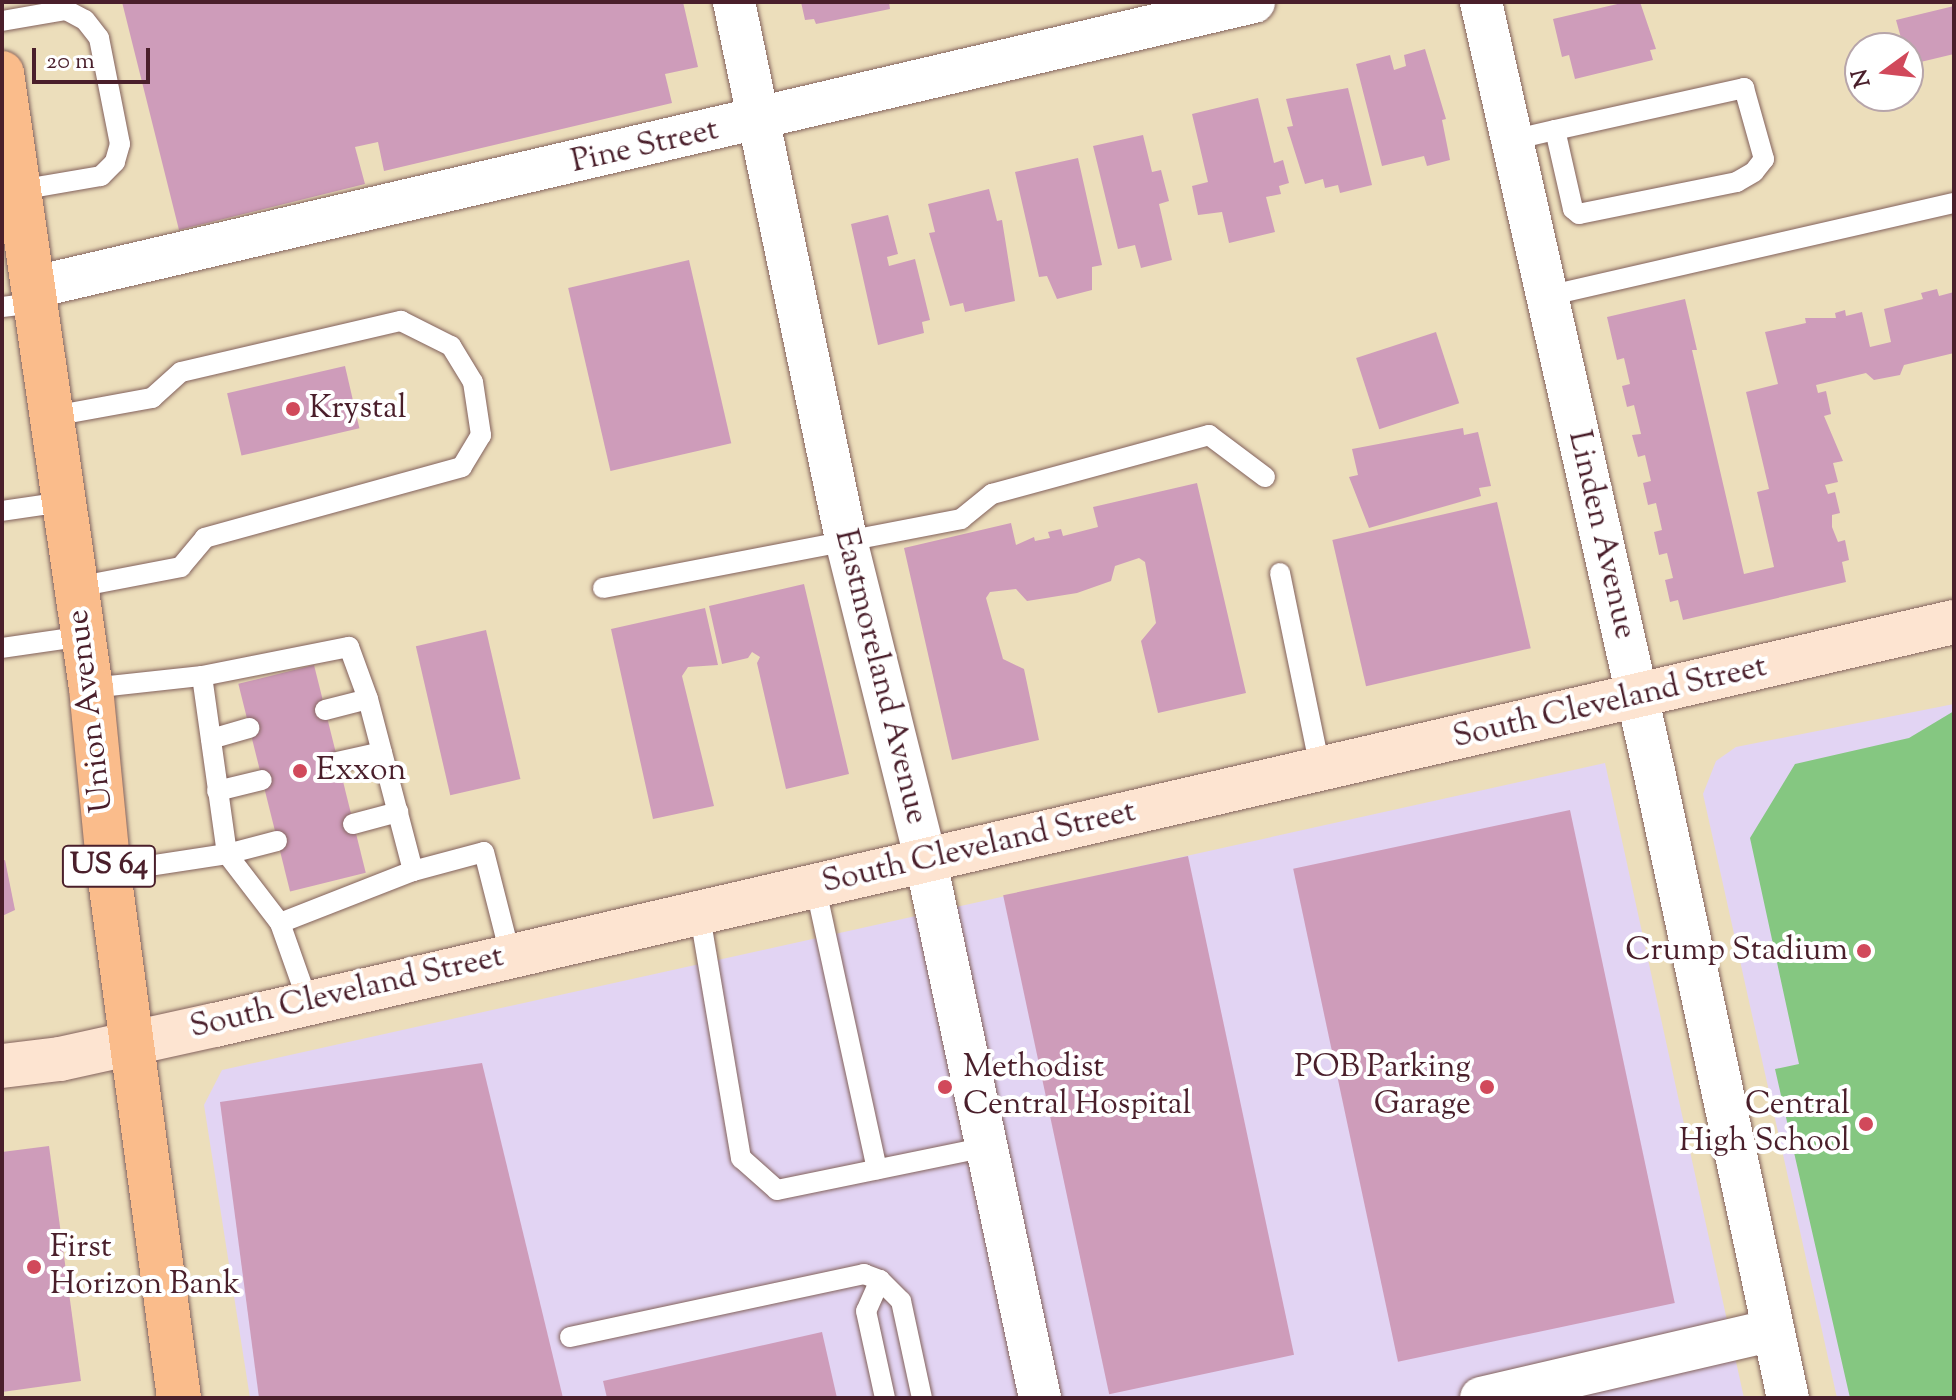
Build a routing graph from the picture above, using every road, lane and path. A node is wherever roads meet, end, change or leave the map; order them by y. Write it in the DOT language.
graph roads {
  1 [pos="734,2"];
  2 [pos="1254,2"];
  3 [pos="1481,2"];
  4 [pos="2,21"];
  5 [pos="4,99"];
  6 [pos="760,121"];
  7 [pos="1555,130"];
  8 [pos="1512,140"];
  9 [pos="20,190"];
  10 [pos="1954,203"];
  11 [pos="1547,296"];
  12 [pos="25,299"];
  13 [pos="53,416"];
  14 [pos="1265,477"];
  15 [pos="64,502"];
  16 [pos="2,511"];
  17 [pos="847,544"];
  18 [pos="1280,573"];
  19 [pos="77,587"];
  20 [pos="603,588"];
  21 [pos="1954,622"];
  22 [pos="84,636"];
  23 [pos="2,648"];
  24 [pos="202,676"];
  25 [pos="91,688"];
  26 [pos="1637,698"];
  27 [pos="368,699"];
  28 [pos="325,710"];
  29 [pos="249,728"];
  30 [pos="211,739"];
  31 [pos="382,752"];
  32 [pos="337,762"];
  33 [pos="1320,768"];
  34 [pos="262,780"];
  35 [pos="217,791"];
  36 [pos="398,812"];
  37 [pos="353,824"];
  38 [pos="277,841"];
  39 [pos="227,854"];
  40 [pos="926,862"];
  41 [pos="413,871"];
  42 [pos="109,872"];
  43 [pos="815,885"];
  44 [pos="699,910"];
  45 [pos="280,923"];
  46 [pos="510,954"];
  47 [pos="308,1002"];
  48 [pos="133,1044"];
  49 [pos="2,1066"];
  50 [pos="987,1147"];
  51 [pos="877,1169"];
  52 [pos="880,1280"];
  53 [pos="1773,1330"];
  54 [pos="570,1337"];
  55 [pos="179,1398"];
  56 [pos="885,1398"];
  57 [pos="922,1398"];
  58 [pos="1040,1398"];
  59 [pos="1481,1398"];
  60 [pos="1788,1398"];
  1 -- 6 [label="street, Eastmoreland Avenue"];
  2 -- 6 [label="street, Pine Street"];
  3 -- 8 [label="street, Linden Avenue"];
  4 -- 9 [label="lane"];
  5 -- 9 [label="main road, Union Avenue / US 64"];
  6 -- 12 [label="street, Pine Street"];
  6 -- 17 [label="street, Eastmoreland Avenue"];
  7 -- 7 [label="lane"];
  7 -- 8 [label="lane"];
  8 -- 11 [label="street, Linden Avenue"];
  9 -- 12 [label="main road, Union Avenue / US 64"];
  10 -- 11 [label="lane"];
  11 -- 26 [label="street, Linden Avenue"];
  12 -- 13 [label="main road, Union Avenue / US 64"];
  13 -- 15 [label="main road, Union Avenue / US 64"];
  13 -- 19 [label="lane"];
  14 -- 17 [label="lane"];
  15 -- 16 [label="lane"];
  15 -- 19 [label="main road, Union Avenue / US 64"];
  17 -- 20 [label="lane"];
  17 -- 40 [label="street, Eastmoreland Avenue"];
  18 -- 33 [label="lane"];
  19 -- 22 [label="main road, Union Avenue / US 64"];
  21 -- 26 [label="main road, South Cleveland Street"];
  22 -- 23 [label="lane"];
  22 -- 25 [label="main road, Union Avenue / US 64"];
  24 -- 25 [label="lane"];
  24 -- 27 [label="lane"];
  24 -- 30 [label="lane"];
  25 -- 42 [label="main road, Union Avenue / US 64"];
  26 -- 33 [label="main road, South Cleveland Street"];
  26 -- 53 [label="street, Linden Avenue"];
  27 -- 28 [label="lane"];
  27 -- 31 [label="lane"];
  29 -- 30 [label="lane"];
  30 -- 35 [label="lane"];
  31 -- 32 [label="lane"];
  31 -- 36 [label="lane"];
  33 -- 40 [label="main road, South Cleveland Street"];
  34 -- 35 [label="lane"];
  35 -- 39 [label="lane"];
  36 -- 37 [label="lane"];
  36 -- 41 [label="lane"];
  38 -- 39 [label="lane"];
  39 -- 42 [label="lane"];
  39 -- 45 [label="lane"];
  40 -- 43 [label="main road, South Cleveland Street"];
  40 -- 50 [label="street, Eastmoreland Avenue"];
  41 -- 45 [label="lane"];
  41 -- 46 [label="lane"];
  42 -- 48 [label="main road, Union Avenue / US 64"];
  43 -- 44 [label="main road, South Cleveland Street"];
  43 -- 51 [label="lane"];
  44 -- 46 [label="main road, South Cleveland Street"];
  44 -- 51 [label="lane"];
  45 -- 47 [label="lane"];
  46 -- 47 [label="main road, South Cleveland Street"];
  47 -- 48 [label="main road, South Cleveland Street"];
  48 -- 49 [label="main road, South Cleveland Street"];
  48 -- 55 [label="main road, Union Avenue / US 64"];
  50 -- 51 [label="lane"];
  50 -- 58 [label="street, Eastmoreland Avenue"];
  52 -- 54 [label="lane"];
  52 -- 56 [label="lane"];
  52 -- 57 [label="lane"];
  53 -- 59 [label="street"];
  53 -- 60 [label="street, Linden Avenue"];
}
